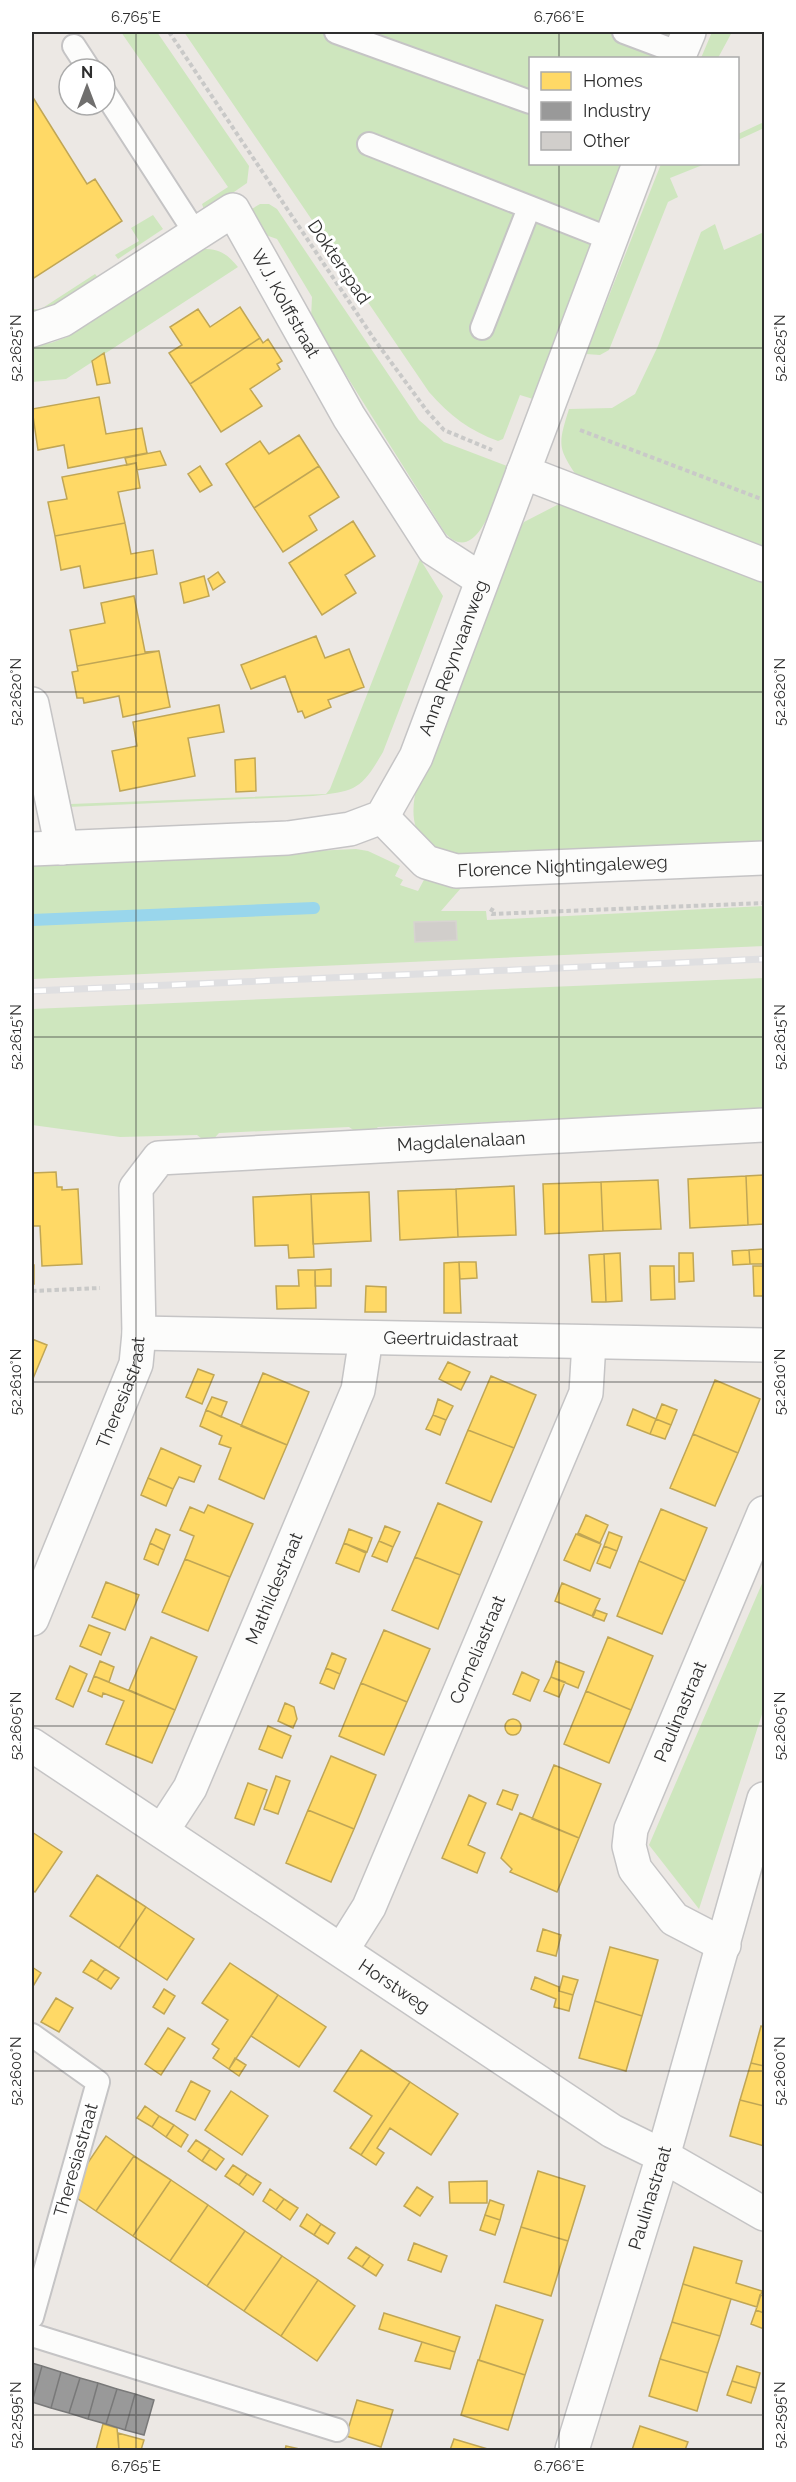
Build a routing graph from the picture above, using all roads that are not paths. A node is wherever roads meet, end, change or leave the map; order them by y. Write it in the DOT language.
graph roads {
  1 [pos="336,32"];
  2 [pos="624,32"];
  3 [pos="74,46"];
  4 [pos="682,48"];
  5 [pos="81,57"];
  6 [pos="529,101"];
  7 [pos="117,112"];
  8 [pos="369,144"];
  9 [pos="639,165"];
  10 [pos="529,208"];
  11 [pos="196,234"];
  12 [pos="610,239"];
  13 [pos="482,328"];
  14 [pos="32,330"];
  15 [pos="525,467"];
  16 [pos="765,565"];
  17 [pos="482,580"];
  18 [pos="32,704"];
  19 [pos="382,817"];
  20 [pos="47,849"];
  21 [pos="765,858"];
  22 [pos="765,1125"];
  23 [pos="159,1158"];
  24 [pos="139,1333"];
  25 [pos="366,1338"];
  26 [pos="589,1342"];
  27 [pos="765,1346"];
  28 [pos="765,1513"];
  29 [pos="32,1619"];
  30 [pos="32,1745"];
  31 [pos="765,1799"];
  32 [pos="162,1831"];
  33 [pos="724,1945"];
  34 [pos="342,1950"];
  35 [pos="32,2035"];
  36 [pos="663,2156"];
  37 [pos="765,2214"];
  38 [pos="32,2317"];
  39 [pos="32,2335"];
  40 [pos="337,2430"];
  41 [pos="572,2451"];
  1 -- 6 [label="lane"];
  2 -- 4 [label="lane"];
  3 -- 5 [label="lane"];
  7 -- 11 [label="lane"];
  8 -- 10 [label="lane"];
  9 -- 12 [label="street, Anna Reynvaanweg"];
  10 -- 12 [label="lane"];
  10 -- 13 [label="lane"];
  11 -- 14 [label="street, W.J. Kolffstraat"];
  11 -- 17 [label="street, W.J. Kolffstraat"];
  12 -- 15 [label="street, Anna Reynvaanweg"];
  15 -- 16 [label="street"];
  15 -- 17 [label="street, Anna Reynvaanweg"];
  17 -- 19 [label="street, Anna Reynvaanweg"];
  18 -- 20 [label="street"];
  19 -- 20 [label="street"];
  19 -- 21 [label="street, Florence Nightingaleweg"];
  22 -- 23 [label="street, Magdalenalaan"];
  23 -- 24 [label="street, Theresiastraat"];
  24 -- 25 [label="street, Geertruidastraat"];
  24 -- 29 [label="street, Theresiastraat"];
  25 -- 26 [label="street, Geertruidastraat"];
  25 -- 32 [label="street, Mathildestraat"];
  26 -- 27 [label="street, Geertruidastraat"];
  26 -- 34 [label="street, Corneliastraat"];
  28 -- 33 [label="street, Paulinastraat"];
  30 -- 32 [label="street, Horstweg"];
  31 -- 33 [label="street, Paulinastraat"];
  32 -- 34 [label="street, Horstweg"];
  33 -- 36 [label="street, Paulinastraat"];
  34 -- 36 [label="street, Horstweg"];
  35 -- 38 [label="lane, Theresiastraat"];
  36 -- 37 [label="street, Horstweg"];
  36 -- 41 [label="street, Paulinastraat"];
  39 -- 40 [label="lane"];
}
